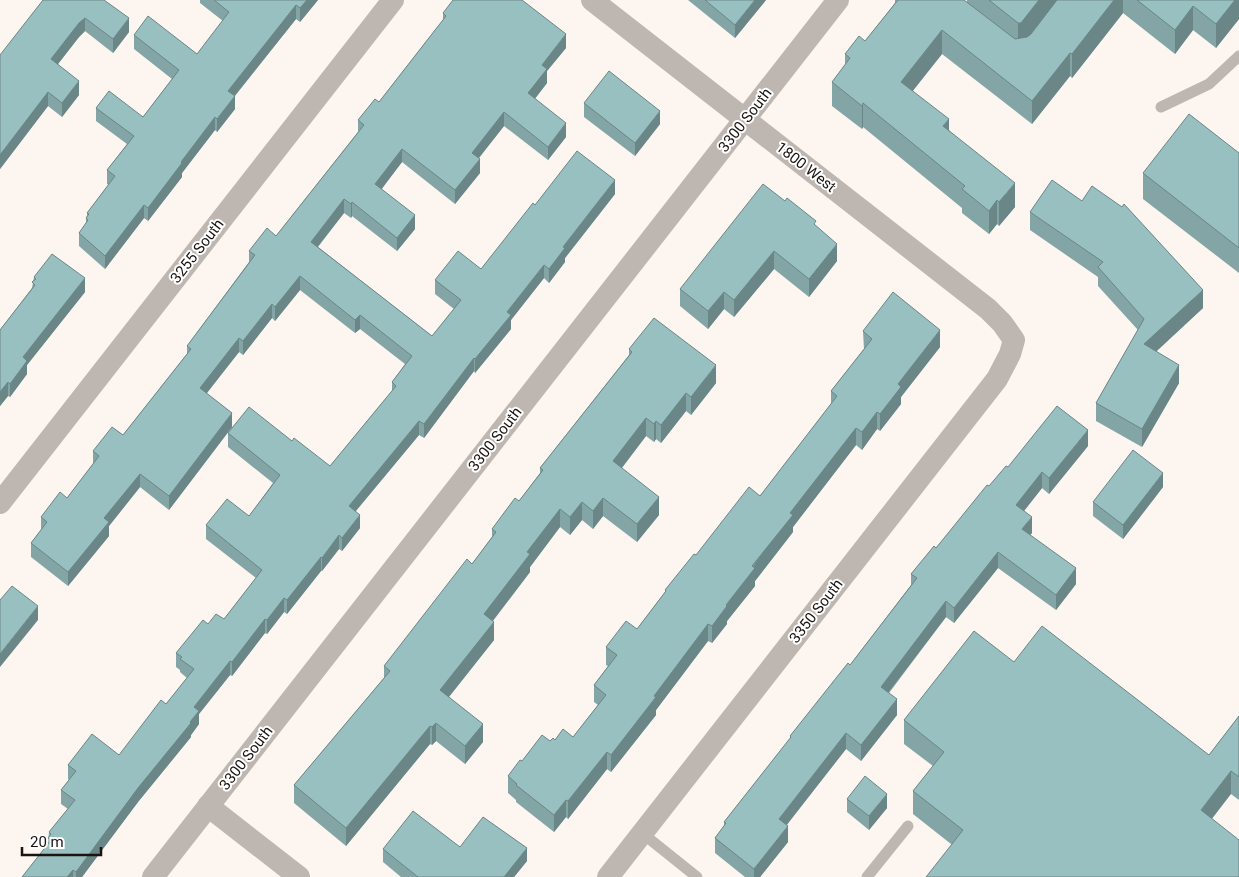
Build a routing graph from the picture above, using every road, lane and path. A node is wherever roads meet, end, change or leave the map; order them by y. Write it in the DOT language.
graph roads {
  1 [pos="393,0"];
  2 [pos="592,0"];
  3 [pos="838,0"];
  4 [pos="1239,56"];
  5 [pos="1160,107"];
  6 [pos="745,120"];
  7 [pos="1014,340"];
  8 [pos="0,502"];
  9 [pos="208,806"];
  10 [pos="908,826"];
  11 [pos="642,834"];
  12 [pos="152,877"];
  13 [pos="298,877"];
  14 [pos="608,877"];
  15 [pos="697,877"];
  16 [pos="867,877"];
  1 -- 8 [label="street, 3255 South"];
  2 -- 6 [label="street, 1800 West"];
  3 -- 6 [label="street, 3300 South"];
  4 -- 5 [label="lane"];
  6 -- 7 [label="street, 1800 West"];
  6 -- 9 [label="street, 3300 South"];
  7 -- 11 [label="street, 3350 South"];
  9 -- 12 [label="street, 3300 South"];
  9 -- 13 [label="street"];
  10 -- 16 [label="lane"];
  11 -- 14 [label="street, 3350 South"];
  11 -- 15 [label="lane"];
}
